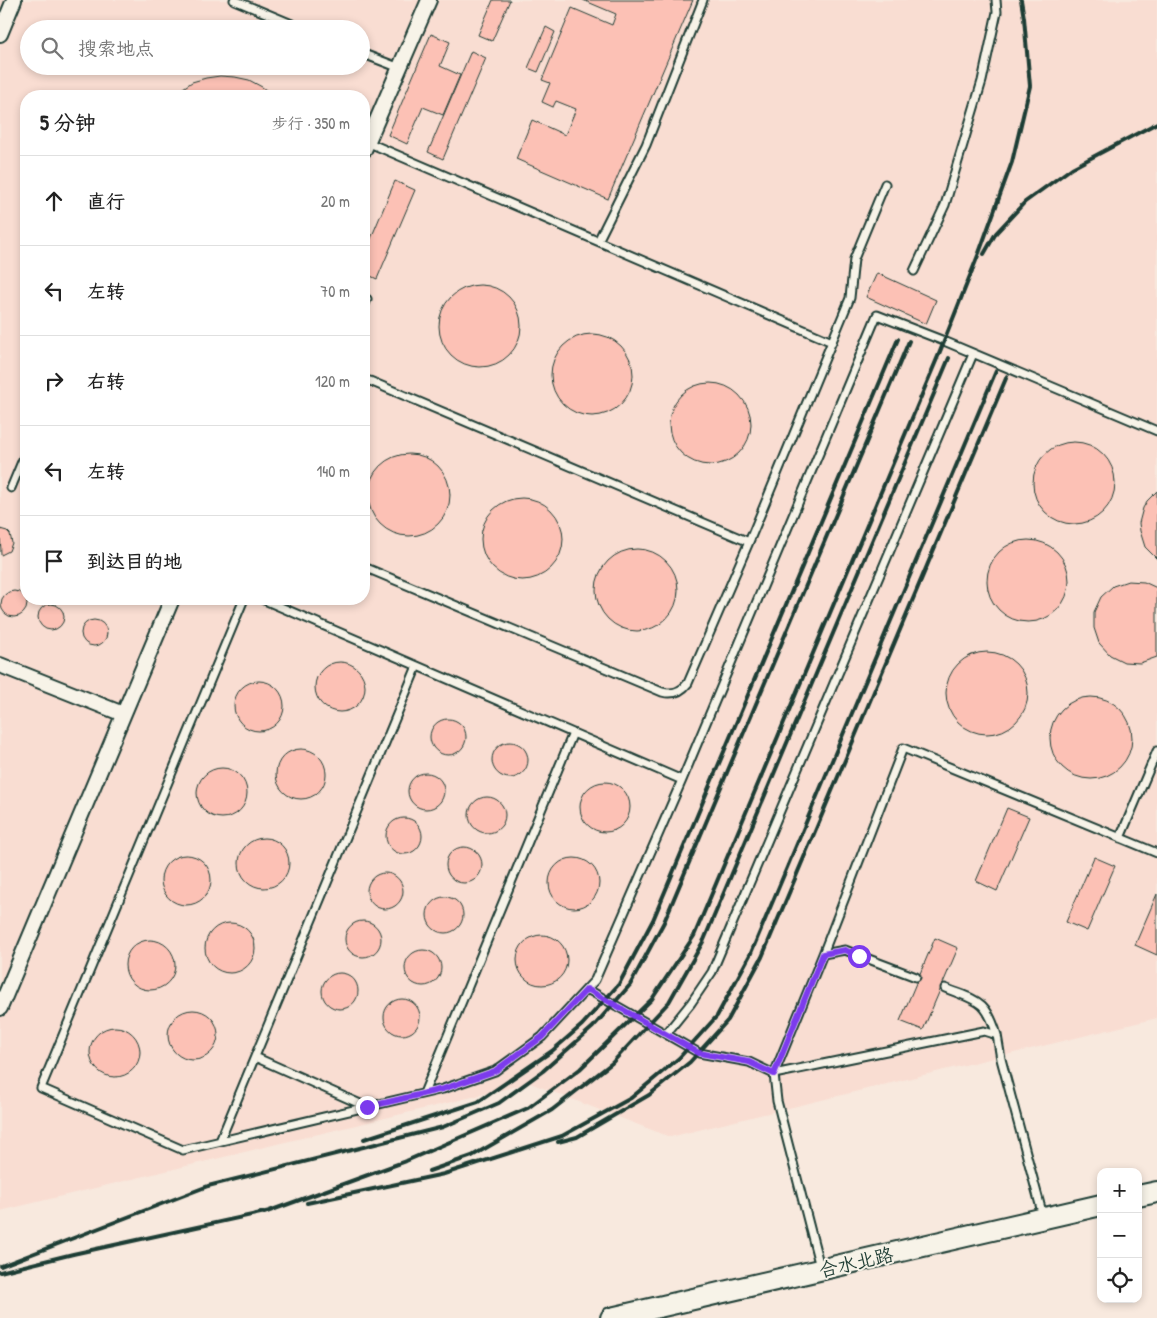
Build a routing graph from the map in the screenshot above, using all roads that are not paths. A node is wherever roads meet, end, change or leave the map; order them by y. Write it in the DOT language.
graph roads {
  1 [pos="14,0"];
  2 [pos="234,0"];
  3 [pos="430,0"];
  4 [pos="703,0"];
  5 [pos="996,0"];
  6 [pos="282,20"];
  7 [pos="0,34"];
  8 [pos="370,56"];
  9 [pos="400,68"];
  10 [pos="370,135"];
  11 [pos="370,148"];
  12 [pos="885,184"];
  13 [pos="598,241"];
  14 [pos="914,271"];
  15 [pos="832,342"];
  16 [pos="973,354"];
  17 [pos="370,380"];
  18 [pos="1157,432"];
  19 [pos="20,466"];
  20 [pos="11,488"];
  21 [pos="750,542"];
  22 [pos="370,570"];
  23 [pos="169,605"];
  24 [pos="242,605"];
  25 [pos="276,605"];
  26 [pos="0,665"];
  27 [pos="417,666"];
  28 [pos="123,714"];
  29 [pos="573,733"];
  30 [pos="1157,751"];
  31 [pos="682,780"];
  32 [pos="1120,838"];
  33 [pos="1157,853"];
  34 [pos="823,954"];
  35 [pos="916,977"];
  36 [pos="945,988"];
  37 [pos="587,989"];
  38 [pos="0,1008"];
  39 [pos="666,1034"];
  40 [pos="997,1035"];
  41 [pos="255,1058"];
  42 [pos="774,1074"];
  43 [pos="424,1094"];
  44 [pos="367,1107"];
  45 [pos="220,1141"];
  46 [pos="1157,1192"];
  47 [pos="1142,1195"];
  48 [pos="1097,1206"];
  49 [pos="1044,1219"];
  50 [pos="821,1270"];
  51 [pos="611,1318"];
  1 -- 7 [label="street"];
  2 -- 6 [label="lane"];
  3 -- 9 [label="street"];
  4 -- 13 [label="lane"];
  5 -- 14 [label="lane"];
  8 -- 9 [label="lane"];
  9 -- 10 [label="street"];
  11 -- 13 [label="lane"];
  12 -- 15 [label="lane"];
  13 -- 15 [label="lane"];
  15 -- 21 [label="lane"];
  16 -- 18 [label="lane"];
  16 -- 31 [label="lane"];
  16 -- 39 [label="lane"];
  17 -- 21 [label="lane"];
  19 -- 20 [label="lane"];
  21 -- 22 [label="lane"];
  23 -- 28 [label="street"];
  24 -- 45 [label="lane"];
  25 -- 27 [label="lane"];
  26 -- 28 [label="street"];
  27 -- 29 [label="lane"];
  27 -- 41 [label="lane"];
  28 -- 38 [label="street"];
  29 -- 31 [label="lane"];
  29 -- 43 [label="lane"];
  30 -- 32 [label="lane"];
  31 -- 37 [label="lane"];
  32 -- 33 [label="lane"];
  32 -- 34 [label="lane"];
  34 -- 35 [label="lane"];
  34 -- 42 [label="lane"];
  36 -- 40 [label="lane"];
  37 -- 39 [label="lane"];
  37 -- 43 [label="lane"];
  39 -- 42 [label="lane"];
  40 -- 42 [label="lane"];
  40 -- 49 [label="lane"];
  41 -- 44 [label="lane"];
  41 -- 45 [label="lane"];
  42 -- 50 [label="lane"];
  43 -- 44 [label="lane"];
  44 -- 45 [label="lane"];
  46 -- 47 [label="street"];
  48 -- 49 [label="street, 合水北路"];
  49 -- 50 [label="street, 合水北路"];
  50 -- 51 [label="street, 合水北路"];
}
